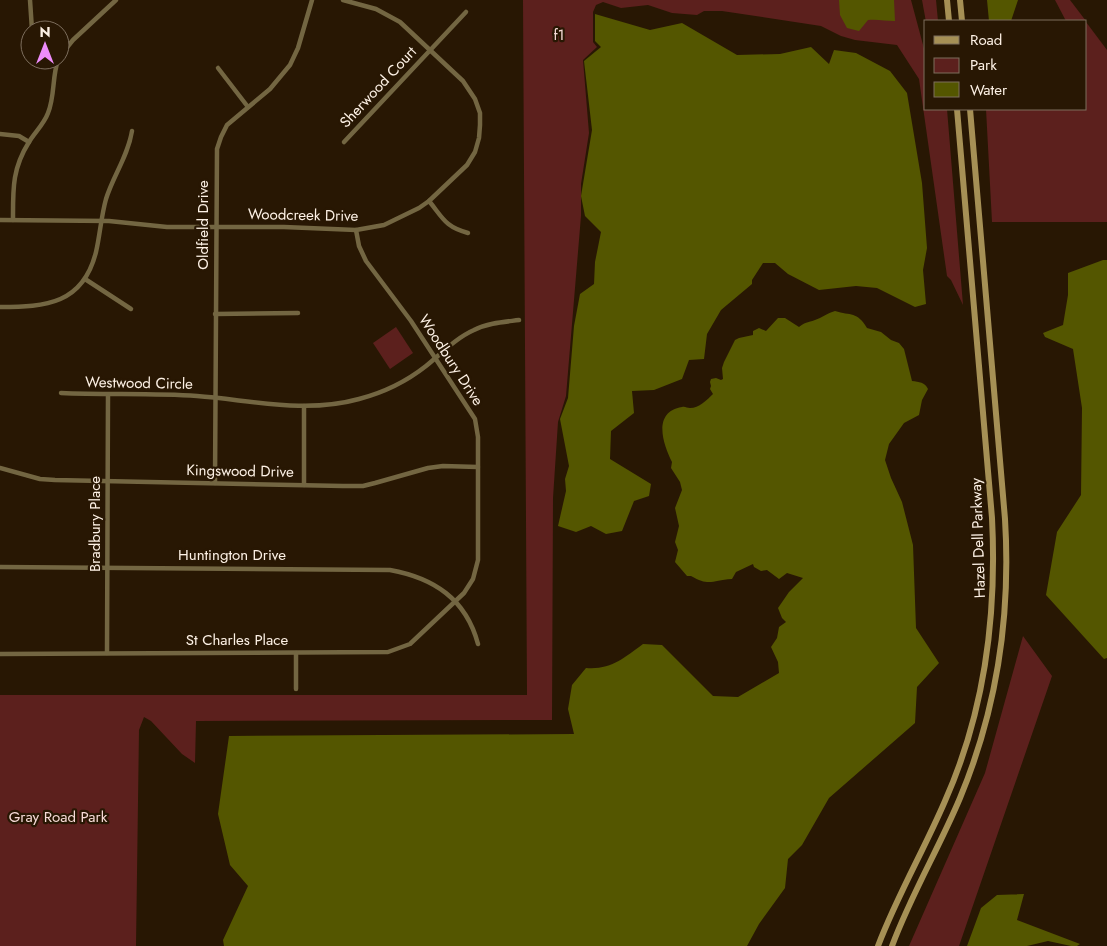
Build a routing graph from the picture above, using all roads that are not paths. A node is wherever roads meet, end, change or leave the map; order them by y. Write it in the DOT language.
graph roads {
  1 [pos="30,0"];
  2 [pos="116,0"];
  3 [pos="312,0"];
  4 [pos="342,0"];
  5 [pos="947,0"];
  6 [pos="960,0"];
  7 [pos="466,12"];
  8 [pos="31,20"];
  9 [pos="949,20"];
  10 [pos="962,20"];
  11 [pos="70,44"];
  12 [pos="431,50"];
  13 [pos="218,68"];
  14 [pos="55,70"];
  15 [pos="248,107"];
  16 [pos="957,110"];
  17 [pos="970,110"];
  18 [pos="132,132"];
  19 [pos="0,134"];
  20 [pos="29,142"];
  21 [pos="344,142"];
  22 [pos="429,201"];
  23 [pos="0,220"];
  24 [pos="13,220"];
  25 [pos="101,221"];
  26 [pos="216,227"];
  27 [pos="356,230"];
  28 [pos="468,233"];
  29 [pos="85,279"];
  30 [pos="0,307"];
  31 [pos="131,309"];
  32 [pos="298,313"];
  33 [pos="215,314"];
  34 [pos="519,320"];
  35 [pos="435,358"];
  36 [pos="61,393"];
  37 [pos="108,395"];
  38 [pos="216,398"];
  39 [pos="304,406"];
  40 [pos="478,467"];
  41 [pos="0,468"];
  42 [pos="108,481"];
  43 [pos="215,483"];
  44 [pos="304,486"];
  45 [pos="0,567"];
  46 [pos="107,567"];
  47 [pos="455,602"];
  48 [pos="478,644"];
  49 [pos="107,653"];
  50 [pos="296,653"];
  51 [pos="0,654"];
  52 [pos="296,689"];
  53 [pos="878,946"];
  54 [pos="892,946"];
  1 -- 8 [label="street"];
  2 -- 11 [label="street"];
  3 -- 15 [label="street, Oldfield Drive"];
  4 -- 12 [label="street, Woodcreek Drive"];
  5 -- 9 [label="main road"];
  6 -- 10 [label="main road"];
  7 -- 12 [label="street, Sherwood Court"];
  12 -- 21 [label="street, Sherwood Court"];
  12 -- 22 [label="street, Woodcreek Drive"];
  13 -- 15 [label="street"];
  14 -- 20 [label="street"];
  15 -- 26 [label="street, Oldfield Drive"];
  16 -- 53 [label="main road, Hazel Dell Parkway"];
  17 -- 54 [label="main road, Hazel Dell Parkway"];
  18 -- 25 [label="street"];
  19 -- 20 [label="street"];
  20 -- 24 [label="street"];
  22 -- 27 [label="street, Woodcreek Drive"];
  22 -- 28 [label="street"];
  23 -- 24 [label="street, Woodcreek Drive"];
  24 -- 25 [label="street, Woodcreek Drive"];
  25 -- 26 [label="street, Woodcreek Drive"];
  25 -- 29 [label="street"];
  26 -- 27 [label="street, Woodcreek Drive"];
  26 -- 33 [label="street, Oldfield Drive"];
  27 -- 35 [label="street, Woodbury Drive"];
  29 -- 30 [label="street"];
  29 -- 31 [label="street"];
  32 -- 33 [label="street"];
  33 -- 38 [label="street, Oldfield Drive"];
  34 -- 35 [label="street, Westwood Circle"];
  35 -- 39 [label="street, Westwood Circle"];
  35 -- 40 [label="street, Woodbury Drive"];
  36 -- 37 [label="street, Westwood Circle"];
  37 -- 38 [label="street, Westwood Circle"];
  37 -- 42 [label="street, Bradbury Place"];
  38 -- 39 [label="street, Westwood Circle"];
  38 -- 43 [label="street, Oldfield Drive"];
  39 -- 44 [label="street"];
  40 -- 44 [label="street, Kingswood Drive"];
  40 -- 47 [label="street, Woodbury Drive"];
  41 -- 42 [label="street, Kingswood Drive"];
  42 -- 43 [label="street, Kingswood Drive"];
  42 -- 46 [label="street, Bradbury Place"];
  43 -- 44 [label="street, Kingswood Drive"];
  45 -- 46 [label="street, Huntington Drive"];
  46 -- 47 [label="street, Huntington Drive"];
  46 -- 49 [label="street, Bradbury Place"];
  47 -- 48 [label="street, Huntington Drive"];
  47 -- 50 [label="street, St Charles Place"];
  49 -- 50 [label="street, St Charles Place"];
  49 -- 51 [label="street, St Charles Place"];
  50 -- 52 [label="street"];
}
